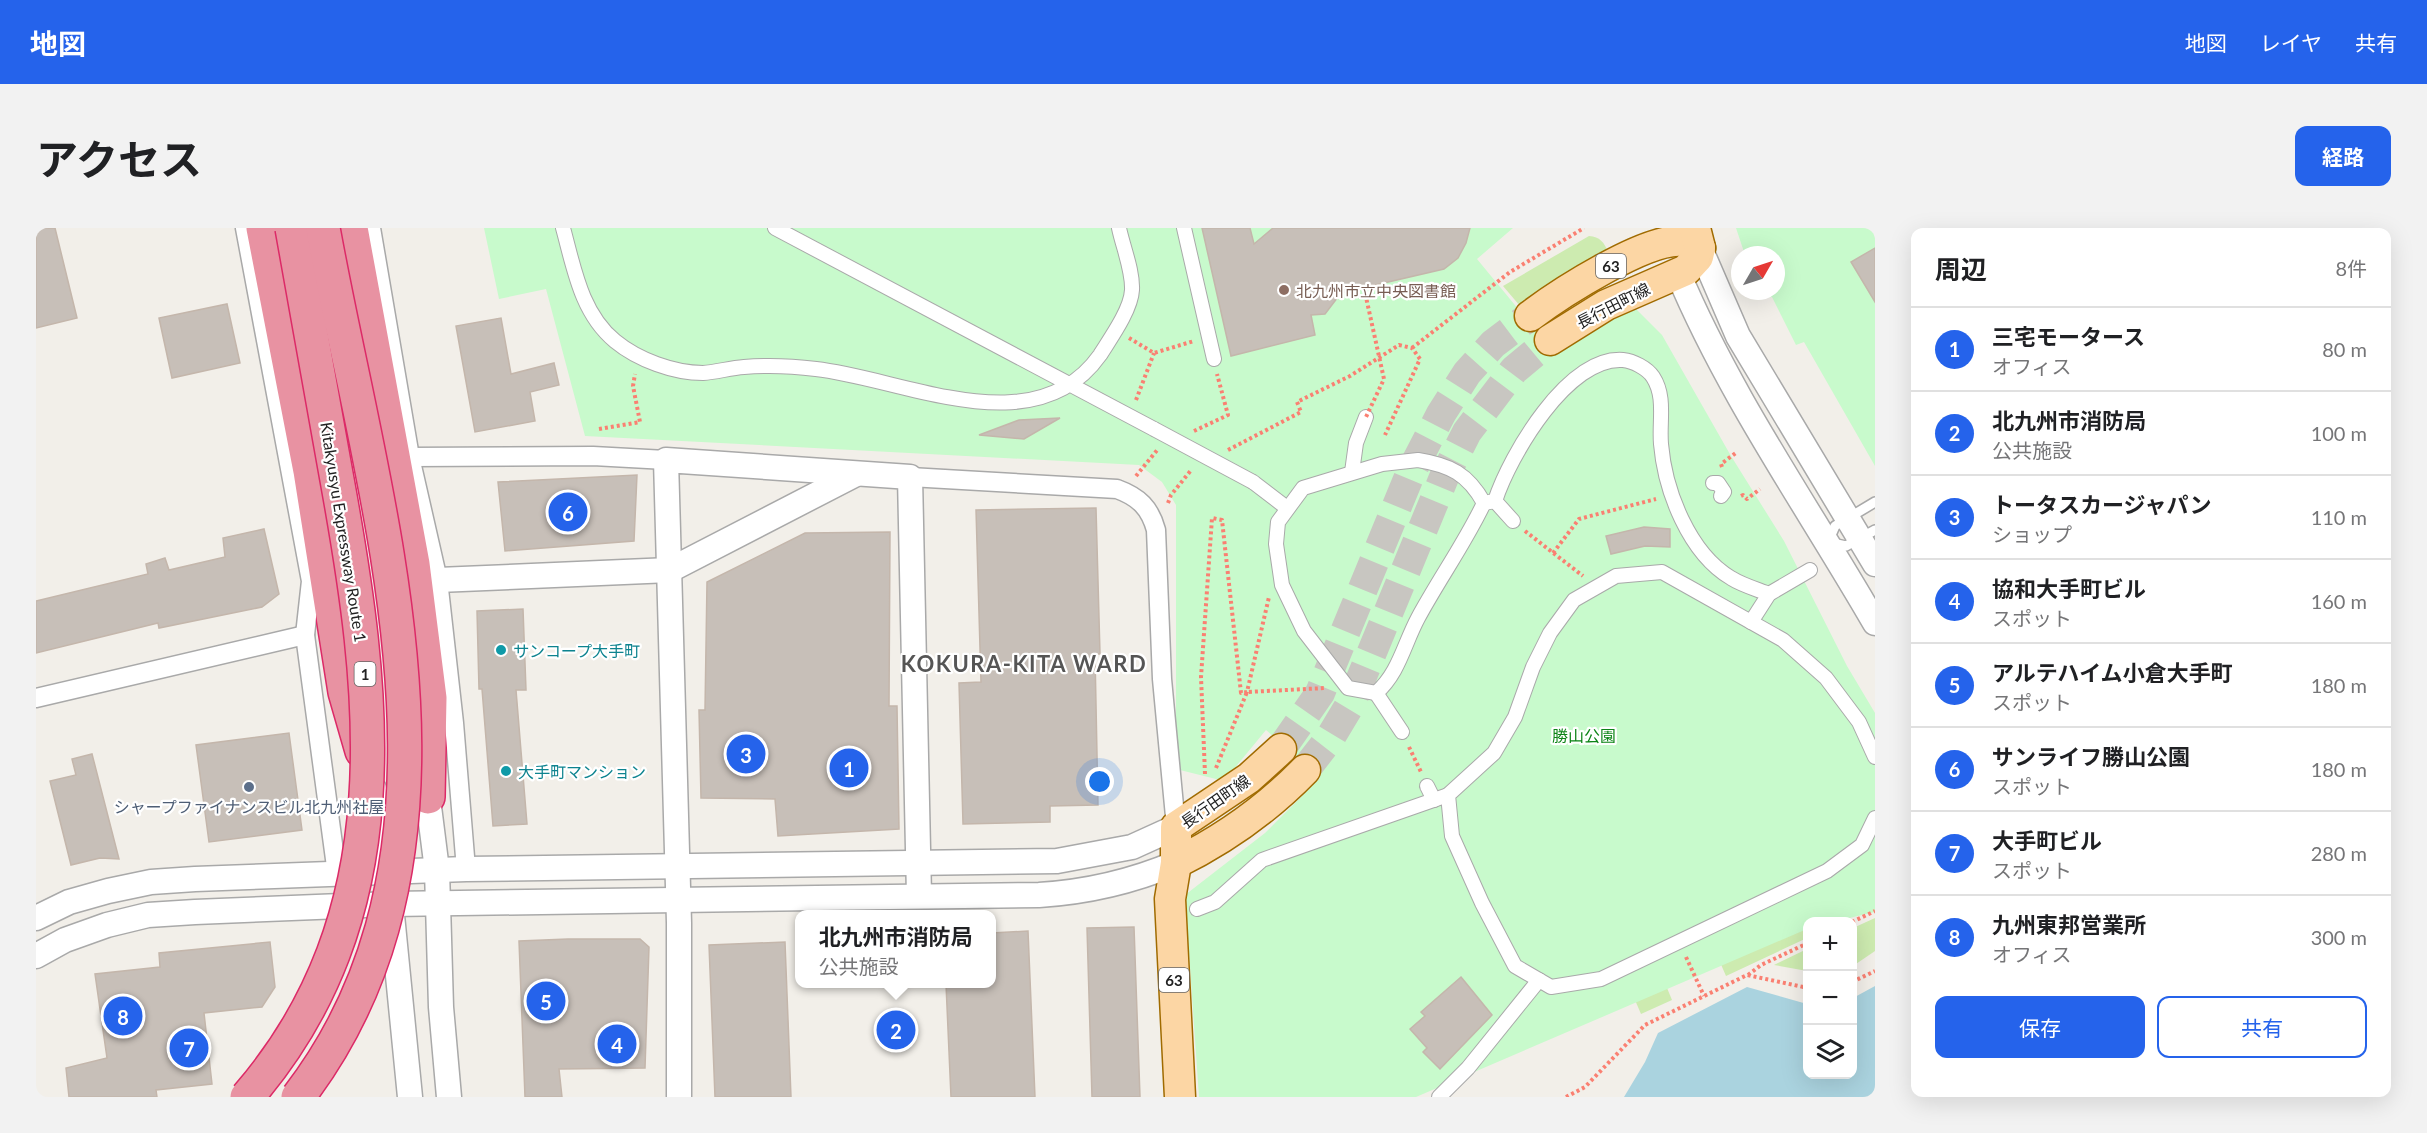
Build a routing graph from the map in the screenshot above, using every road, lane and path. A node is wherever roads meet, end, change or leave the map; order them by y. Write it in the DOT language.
graph roads {
  1 [pos="245,228"];
  2 [pos="263,228"];
  3 [pos="276,228"];
  4 [pos="292,228"];
  5 [pos="323,228"];
  6 [pos="341,228"];
  7 [pos="351,228"];
  8 [pos="371,228"];
  9 [pos="564,228"];
  10 [pos="775,228"];
  11 [pos="1119,228"];
  12 [pos="1184,228"];
  13 [pos="1584,228"];
  14 [pos="1665,235"];
  15 [pos="1698,238"];
  16 [pos="1678,273"];
  17 [pos="1364,288"];
  18 [pos="1530,316"];
  19 [pos="1117,330"];
  20 [pos="1209,337"];
  21 [pos="1550,340"];
  22 [pos="1412,348"];
  23 [pos="1154,353"];
  24 [pos="1214,359"];
  25 [pos="1070,383"];
  26 [pos="633,386"];
  27 [pos="1225,406"];
  28 [pos="1130,417"];
  29 [pos="1366,417"];
  30 [pos="599,429"];
  31 [pos="1385,435"];
  32 [pos="1220,454"];
  33 [pos="410,457"];
  34 [pos="666,460"];
  35 [pos="1200,464"];
  36 [pos="1352,472"];
  37 [pos="856,474"];
  38 [pos="910,477"];
  39 [pos="1713,483"];
  40 [pos="1673,495"];
  41 [pos="1721,496"];
  42 [pos="1489,502"];
  43 [pos="1875,502"];
  44 [pos="1168,503"];
  45 [pos="1287,508"];
  46 [pos="1848,518"];
  47 [pos="1513,521"];
  48 [pos="1868,535"];
  49 [pos="1828,542"];
  50 [pos="1553,553"];
  51 [pos="1278,562"];
  52 [pos="1875,564"];
  53 [pos="670,570"];
  54 [pos="1810,570"];
  55 [pos="438,580"];
  56 [pos="1595,586"];
  57 [pos="1768,594"];
  58 [pos="1751,622"];
  59 [pos="1875,623"];
  60 [pos="305,635"];
  61 [pos="1348,688"];
  62 [pos="1247,692"];
  63 [pos="1376,693"];
  64 [pos="36,698"];
  65 [pos="1402,732"];
  66 [pos="1281,749"];
  67 [pos="1875,757"];
  68 [pos="1216,768"];
  69 [pos="1305,770"];
  70 [pos="1205,774"];
  71 [pos="1427,786"];
  72 [pos="1449,795"];
  73 [pos="428,797"];
  74 [pos="1434,800"];
  75 [pos="378,811"];
  76 [pos="1875,818"];
  77 [pos="1176,827"];
  78 [pos="1176,863"];
  79 [pos="919,864"];
  80 [pos="677,867"];
  81 [pos="466,869"];
  82 [pos="437,870"];
  83 [pos="385,871"];
  84 [pos="337,873"];
  85 [pos="919,896"];
  86 [pos="678,899"];
  87 [pos="391,904"];
  88 [pos="438,905"];
  89 [pos="1197,909"];
  90 [pos="1875,911"];
  91 [pos="36,918"];
  92 [pos="1857,920"];
  93 [pos="1803,945"];
  94 [pos="36,956"];
  95 [pos="1687,958"];
  96 [pos="1875,971"];
  97 [pos="1747,975"];
  98 [pos="1539,980"];
  99 [pos="1857,980"];
  100 [pos="1803,987"];
  101 [pos="1704,996"];
  102 [pos="247,1097"];
  103 [pos="298,1097"];
  104 [pos="410,1097"];
  105 [pos="449,1097"];
  106 [pos="680,1097"];
  107 [pos="1180,1097"];
  108 [pos="1439,1097"];
  109 [pos="1566,1097"];
  1 -- 60 [label="street"];
  2 -- 75 [label="highway"];
  3 -- 75 [label="street"];
  4 -- 102 [label="highway, Kitakyusyu Expressway Route 1 / 1, bridge"];
  5 -- 103 [label="highway, Kitakyusyu Expressway Route 1 / 1, bridge"];
  6 -- 73 [label="street"];
  7 -- 73 [label="highway"];
  8 -- 33 [label="street"];
  9 -- 25 [label="street"];
  10 -- 25 [label="street"];
  11 -- 19 [label="street"];
  12 -- 20 [label="street"];
  13 -- 22 [label="path"];
  14 -- 15 [label="main road, 長行田町線 / 63"];
  14 -- 16 [label="main road"];
  14 -- 18 [label="main road, 長行田町線 / 63"];
  15 -- 16 [label="main road, 長行田町線 / 63"];
  15 -- 46 [label="street"];
  16 -- 21 [label="main road, 長行田町線 / 63"];
  16 -- 49 [label="street"];
  17 -- 29 [label="path, bridge"];
  19 -- 23 [label="path"];
  19 -- 25 [label="street"];
  20 -- 23 [label="path"];
  20 -- 24 [label="street"];
  22 -- 31 [label="path"];
  22 -- 32 [label="path"];
  23 -- 28 [label="path"];
  24 -- 27 [label="path"];
  25 -- 28 [label="street"];
  26 -- 30 [label="path"];
  28 -- 45 [label="street, bridge"];
  29 -- 36 [label="street"];
  33 -- 34 [label="street"];
  33 -- 55 [label="street"];
  34 -- 37 [label="street"];
  34 -- 53 [label="street"];
  35 -- 44 [label="path"];
  36 -- 42 [label="street"];
  36 -- 45 [label="street"];
  37 -- 38 [label="street"];
  37 -- 53 [label="street"];
  38 -- 77 [label="street"];
  38 -- 79 [label="street"];
  39 -- 41 [label="street"];
  40 -- 42 [label="street"];
  40 -- 50 [label="path"];
  40 -- 57 [label="street"];
  42 -- 47 [label="street"];
  42 -- 63 [label="street"];
  43 -- 46 [label="lane"];
  45 -- 51 [label="street"];
  46 -- 48 [label="street"];
  46 -- 49 [label="lane"];
  47 -- 50 [label="path"];
  48 -- 49 [label="lane"];
  48 -- 52 [label="street"];
  49 -- 59 [label="street"];
  50 -- 56 [label="path"];
  51 -- 61 [label="street"];
  51 -- 62 [label="path"];
  53 -- 55 [label="street"];
  53 -- 80 [label="street"];
  54 -- 57 [label="street"];
  55 -- 81 [label="street"];
  56 -- 58 [label="street"];
  56 -- 72 [label="street"];
  57 -- 58 [label="street"];
  58 -- 67 [label="street"];
  60 -- 64 [label="street"];
  60 -- 84 [label="street"];
  61 -- 62 [label="path"];
  61 -- 63 [label="street"];
  62 -- 68 [label="path"];
  62 -- 70 [label="path"];
  63 -- 65 [label="street"];
  65 -- 71 [label="path"];
  66 -- 77 [label="main road, 長行田町線"];
  69 -- 78 [label="main road, 長行田町線"];
  71 -- 74 [label="street"];
  72 -- 74 [label="street"];
  72 -- 98 [label="street"];
  73 -- 82 [label="street"];
  74 -- 89 [label="street"];
  75 -- 83 [label="street"];
  76 -- 98 [label="street"];
  77 -- 78 [label="main road, 長行田町線 / 63"];
  77 -- 79 [label="street"];
  78 -- 85 [label="street"];
  78 -- 107 [label="main road, 長行田町線 / 63"];
  79 -- 80 [label="street"];
  79 -- 85 [label="street"];
  80 -- 81 [label="street"];
  80 -- 86 [label="street"];
  81 -- 82 [label="street"];
  82 -- 83 [label="street"];
  82 -- 88 [label="street"];
  83 -- 84 [label="street"];
  83 -- 87 [label="street"];
  84 -- 91 [label="street"];
  85 -- 86 [label="street"];
  86 -- 88 [label="street"];
  86 -- 106 [label="street"];
  87 -- 88 [label="street"];
  87 -- 94 [label="street"];
  87 -- 104 [label="street"];
  88 -- 105 [label="street"];
  90 -- 92 [label="path"];
  93 -- 97 [label="path"];
  95 -- 101 [label="path"];
  96 -- 99 [label="path"];
  97 -- 100 [label="path"];
  97 -- 101 [label="path"];
  98 -- 108 [label="street"];
  101 -- 109 [label="path"];
}
